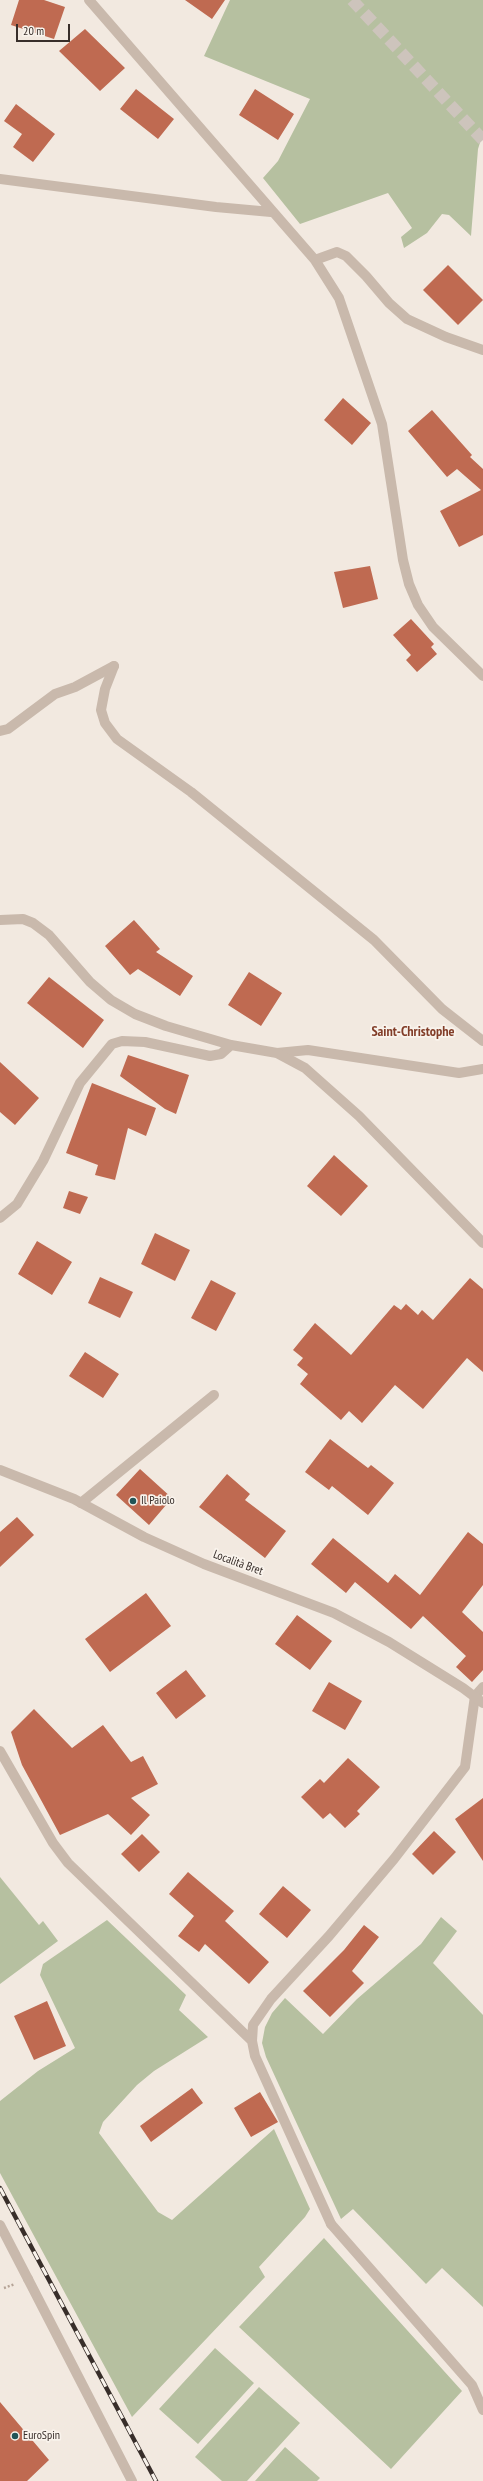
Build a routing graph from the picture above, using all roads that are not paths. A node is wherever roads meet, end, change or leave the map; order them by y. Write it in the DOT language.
graph roads {
  1 [pos="89,0"];
  2 [pos="0,179"];
  3 [pos="271,212"];
  4 [pos="315,260"];
  5 [pos="483,350"];
  6 [pos="483,676"];
  7 [pos="0,731"];
  8 [pos="0,920"];
  9 [pos="483,1041"];
  10 [pos="231,1045"];
  11 [pos="277,1053"];
  12 [pos="483,1069"];
  13 [pos="0,1218"];
  14 [pos="483,1243"];
  15 [pos="214,1395"];
  16 [pos="0,1470"];
  17 [pos="81,1503"];
  18 [pos="483,1687"];
  19 [pos="479,1700"];
  20 [pos="0,1751"];
  21 [pos="252,2041"];
  22 [pos="0,2224"];
  23 [pos="483,2410"];
  24 [pos="132,2481"];
  1 -- 3 [label="street"];
  2 -- 3 [label="street"];
  3 -- 4 [label="street"];
  4 -- 5 [label="street"];
  4 -- 6 [label="street"];
  7 -- 9 [label="street"];
  8 -- 10 [label="street"];
  10 -- 11 [label="street"];
  10 -- 13 [label="street"];
  11 -- 12 [label="street"];
  11 -- 14 [label="street"];
  15 -- 17 [label="street"];
  16 -- 17 [label="street, Località Bret"];
  17 -- 19 [label="street, Località Bret"];
  18 -- 19 [label="street"];
  19 -- 21 [label="street"];
  20 -- 21 [label="street"];
  21 -- 23 [label="street"];
  22 -- 24 [label="street"];
}
